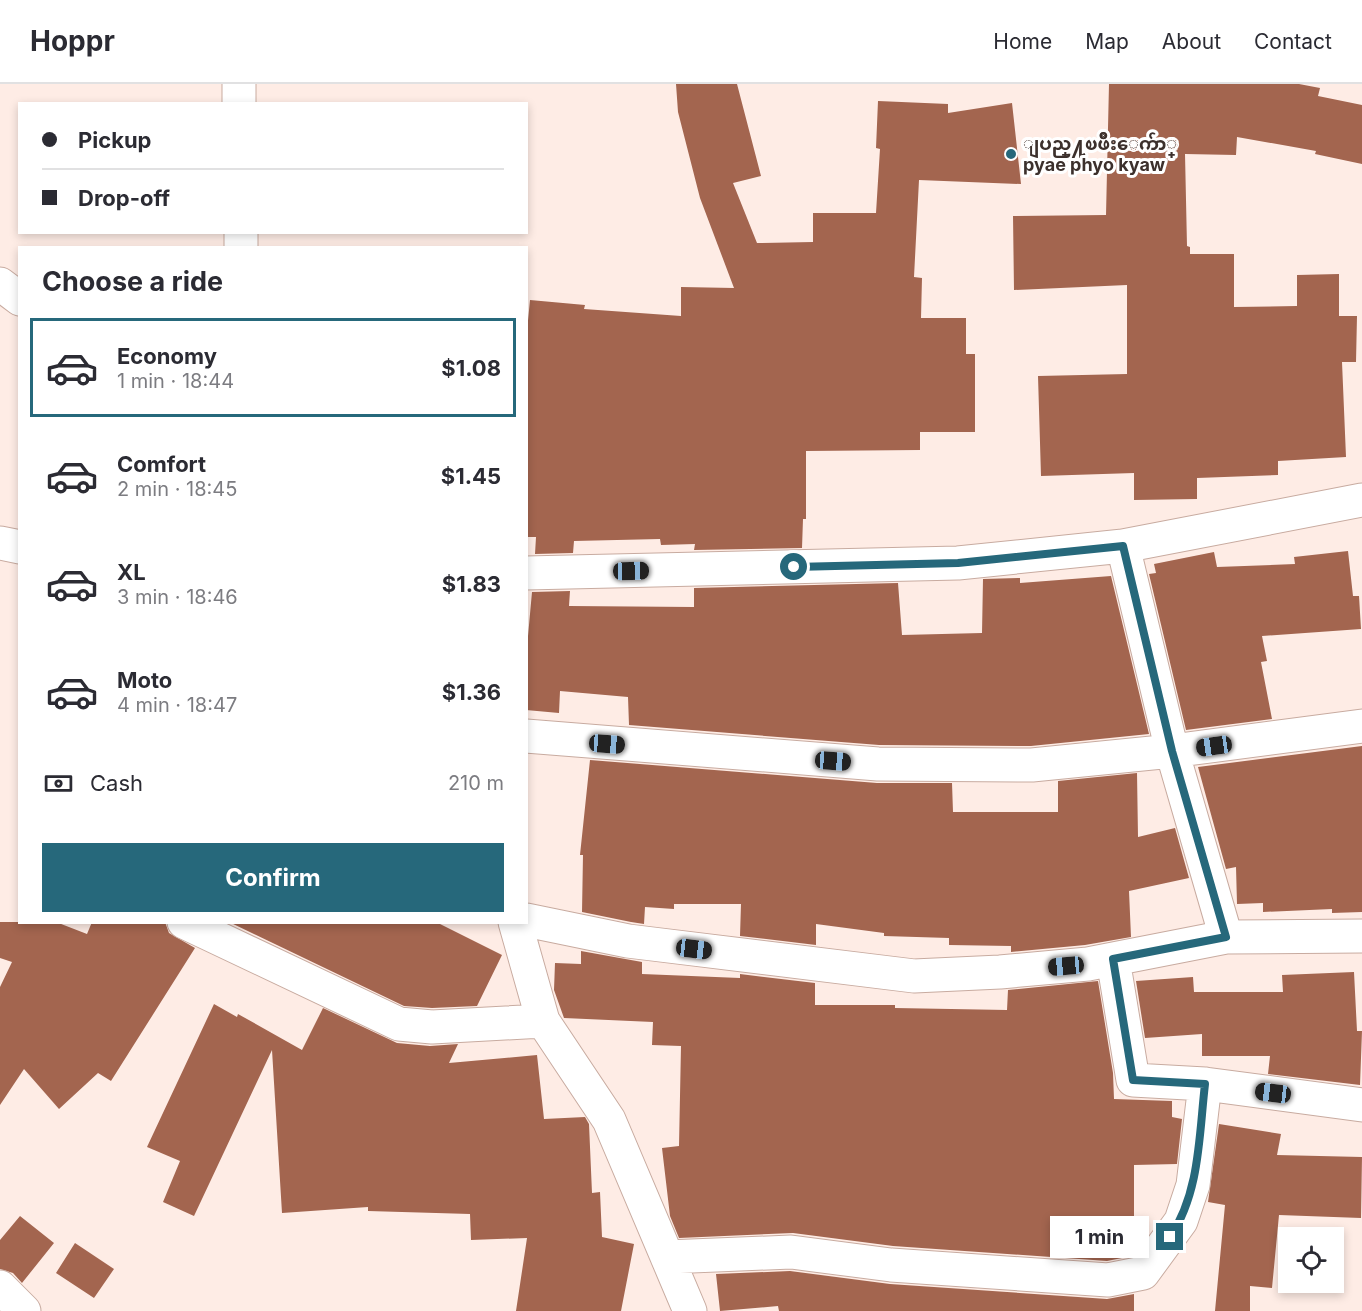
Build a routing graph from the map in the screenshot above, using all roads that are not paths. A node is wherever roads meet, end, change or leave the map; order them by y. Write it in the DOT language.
graph roads {
  1 [pos="239,84"];
  2 [pos="239,102"];
  3 [pos="0,284"];
  4 [pos="18,297"];
  5 [pos="1362,500"];
  6 [pos="0,543"];
  7 [pos="1123,546"];
  8 [pos="18,547"];
  9 [pos="528,573"];
  10 [pos="1362,726"];
  11 [pos="528,736"];
  12 [pos="1172,751"];
  13 [pos="528,920"];
  14 [pos="188,924"];
  15 [pos="516,924"];
  16 [pos="1362,936"];
  17 [pos="1226,937"];
  18 [pos="1113,959"];
  19 [pos="543,1021"];
  20 [pos="1205,1084"];
  21 [pos="1362,1105"];
  22 [pos="667,1257"];
  23 [pos="0,1287"];
  24 [pos="24,1311"];
  25 [pos="690,1311"];
  1 -- 2 [label="street"];
  3 -- 4 [label="street"];
  5 -- 7 [label="street"];
  6 -- 8 [label="street"];
  7 -- 9 [label="street"];
  7 -- 12 [label="street"];
  10 -- 12 [label="street"];
  11 -- 12 [label="street"];
  12 -- 17 [label="street"];
  13 -- 18 [label="street"];
  14 -- 19 [label="street"];
  15 -- 19 [label="street"];
  16 -- 17 [label="street"];
  17 -- 18 [label="street"];
  18 -- 20 [label="street"];
  19 -- 22 [label="street"];
  20 -- 21 [label="street"];
  20 -- 22 [label="street"];
  22 -- 25 [label="street"];
  23 -- 24 [label="street"];
}
